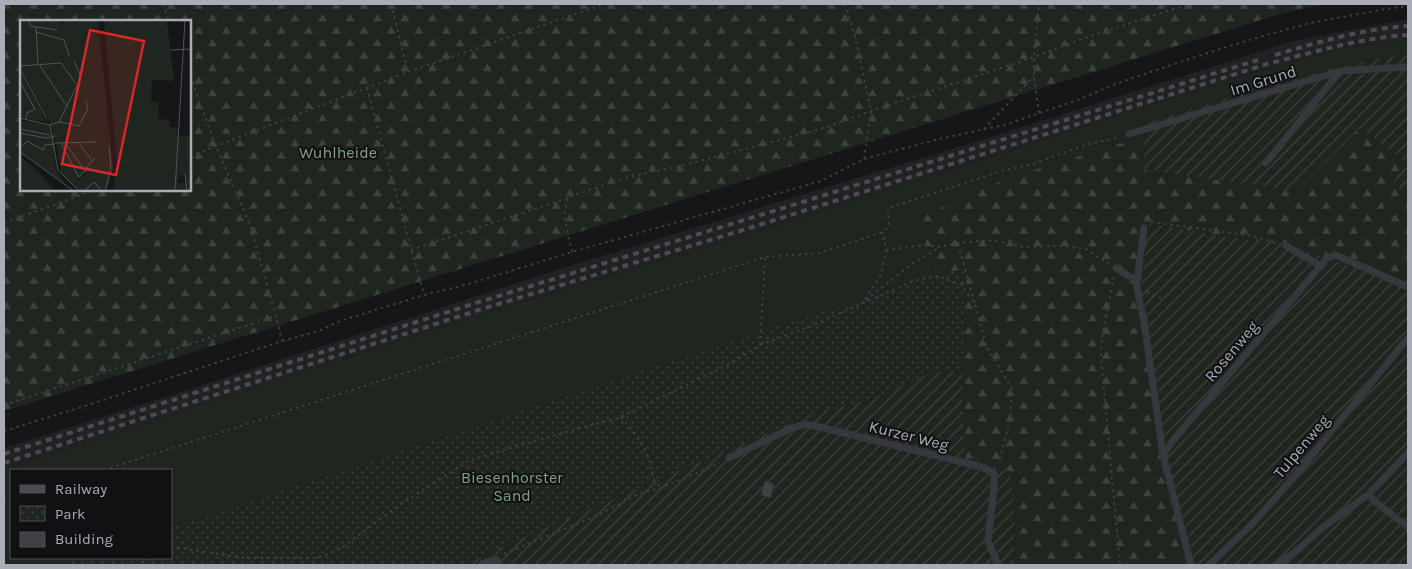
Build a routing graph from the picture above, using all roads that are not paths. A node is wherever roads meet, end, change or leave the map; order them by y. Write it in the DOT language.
graph roads {
  1 [pos="1408,67"];
  2 [pos="1340,71"];
  3 [pos="1129,134"];
  4 [pos="1266,163"];
  5 [pos="1144,228"];
  6 [pos="1286,246"];
  7 [pos="1321,266"];
  8 [pos="1116,268"];
  9 [pos="1137,284"];
  10 [pos="1408,286"];
  11 [pos="1408,338"];
  12 [pos="1408,453"];
  13 [pos="1163,455"];
  14 [pos="729,458"];
  15 [pos="1369,494"];
  16 [pos="1408,527"];
  17 [pos="498,563"];
  18 [pos="1280,564"];
  19 [pos="481,565"];
  20 [pos="998,565"];
  21 [pos="1191,565"];
  22 [pos="1208,565"];
  1 -- 2 [label="lane, Im Grund"];
  2 -- 3 [label="lane, Im Grund"];
  2 -- 4 [label="lane"];
  5 -- 9 [label="lane"];
  6 -- 7 [label="lane"];
  7 -- 10 [label="lane"];
  7 -- 13 [label="lane, Rosenweg"];
  8 -- 9 [label="lane"];
  9 -- 13 [label="lane"];
  11 -- 22 [label="lane, Tulpenweg"];
  12 -- 15 [label="lane"];
  13 -- 21 [label="lane"];
  14 -- 20 [label="lane, Kurzer Weg"];
  15 -- 16 [label="lane"];
  15 -- 18 [label="lane"];
  17 -- 19 [label="lane"];
}
